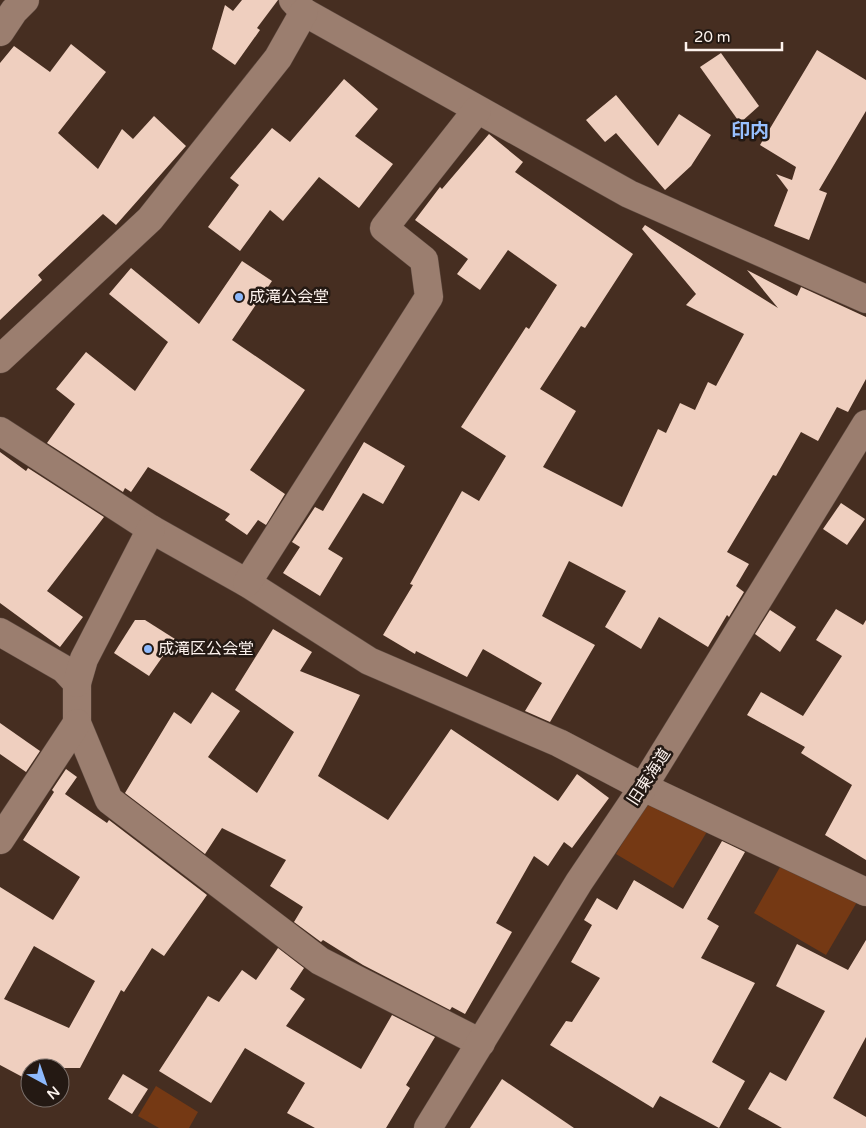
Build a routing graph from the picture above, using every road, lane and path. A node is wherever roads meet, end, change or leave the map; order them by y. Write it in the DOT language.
graph roads {
  1 [pos="25,0"];
  2 [pos="298,6"];
  3 [pos="0,32"];
  4 [pos="477,110"];
  5 [pos="866,300"];
  6 [pos="0,359"];
  7 [pos="866,424"];
  8 [pos="0,431"];
  9 [pos="151,529"];
  10 [pos="248,583"];
  11 [pos="0,632"];
  12 [pos="77,683"];
  13 [pos="77,723"];
  14 [pos="643,787"];
  15 [pos="0,840"];
  16 [pos="866,892"];
  17 [pos="480,1043"];
  18 [pos="428,1128"];
  1 -- 3 [label="street"];
  2 -- 4 [label="street"];
  2 -- 6 [label="street"];
  4 -- 5 [label="street"];
  4 -- 10 [label="street"];
  7 -- 14 [label="street, 旧東海道"];
  8 -- 9 [label="street"];
  9 -- 10 [label="street"];
  9 -- 12 [label="street"];
  10 -- 14 [label="street"];
  11 -- 12 [label="street"];
  12 -- 13 [label="street"];
  13 -- 15 [label="street"];
  13 -- 17 [label="street"];
  14 -- 16 [label="street"];
  14 -- 17 [label="street, 旧東海道"];
  17 -- 18 [label="street, 旧東海道"];
}
